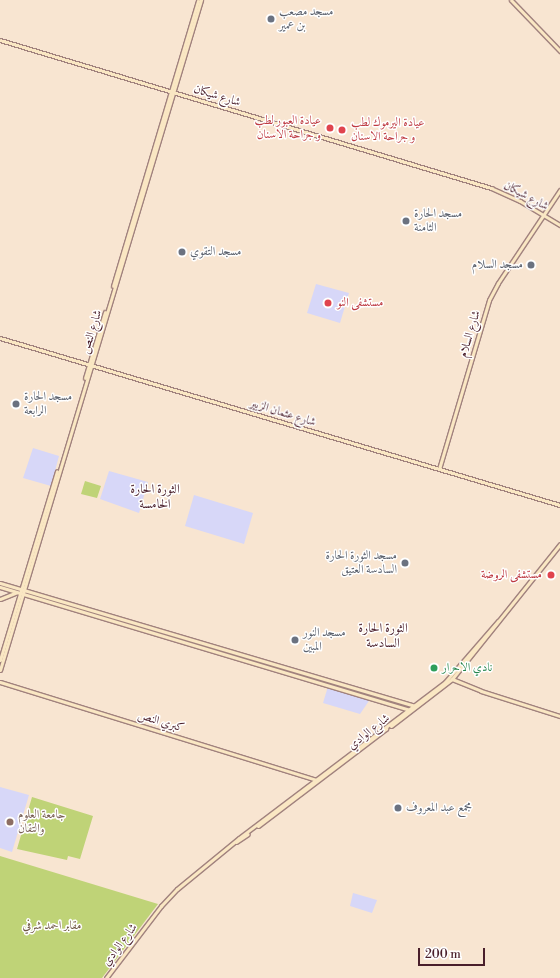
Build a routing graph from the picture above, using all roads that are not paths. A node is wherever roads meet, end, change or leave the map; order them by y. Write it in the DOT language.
graph roads {
  1 [pos="199,0"];
  2 [pos="511,0"];
  3 [pos="0,40"];
  4 [pos="560,51"];
  5 [pos="172,92"];
  6 [pos="560,190"];
  7 [pos="544,215"];
  8 [pos="560,225"];
  9 [pos="0,338"];
  10 [pos="90,364"];
  11 [pos="439,469"];
  12 [pos="560,505"];
  13 [pos="560,544"];
  14 [pos="0,583"];
  15 [pos="0,587"];
  16 [pos="21,591"];
  17 [pos="0,599"];
  18 [pos="498,620"];
  19 [pos="0,660"];
  20 [pos="0,670"];
  21 [pos="452,678"];
  22 [pos="0,682"];
  23 [pos="415,706"];
  24 [pos="410,710"];
  25 [pos="560,716"];
  26 [pos="316,780"];
  27 [pos="236,842"];
  28 [pos="106,978"];
  1 -- 5 [label="street, شارع النص"];
  2 -- 4 [label="street"];
  3 -- 5 [label="street, شارع شيكان"];
  5 -- 7 [label="street, شارع شيكان"];
  5 -- 10 [label="street, شارع النص"];
  6 -- 7 [label="street, شارع السلام"];
  7 -- 8 [label="street, شارع شيكان"];
  7 -- 11 [label="street, شارع السلام"];
  9 -- 10 [label="street, شارع عثمان الزبير"];
  10 -- 11 [label="street, شارع عثمان الزبير"];
  10 -- 16 [label="street, شارع النص"];
  11 -- 12 [label="street, شارع عثمان الزبير"];
  13 -- 18 [label="street, شارع الوادي"];
  14 -- 16 [label="street"];
  15 -- 16 [label="street"];
  16 -- 17 [label="street"];
  16 -- 19 [label="street, شارع النص"];
  16 -- 20 [label="street, شارع النص"];
  16 -- 23 [label="street"];
  16 -- 24 [label="street"];
  18 -- 21 [label="street, شارع الوادي"];
  18 -- 23 [label="street, شارع الوادي"];
  21 -- 23 [label="street, شارع الوادي"];
  21 -- 25 [label="street"];
  22 -- 26 [label="street, كبري النص"];
  23 -- 24 [label="street, شارع الوادي"];
  24 -- 26 [label="street, شارع الوادي"];
  24 -- 27 [label="street, شارع الوادي"];
  26 -- 27 [label="street, شارع الوادي"];
  27 -- 28 [label="street, شارع الوادي"];
}
